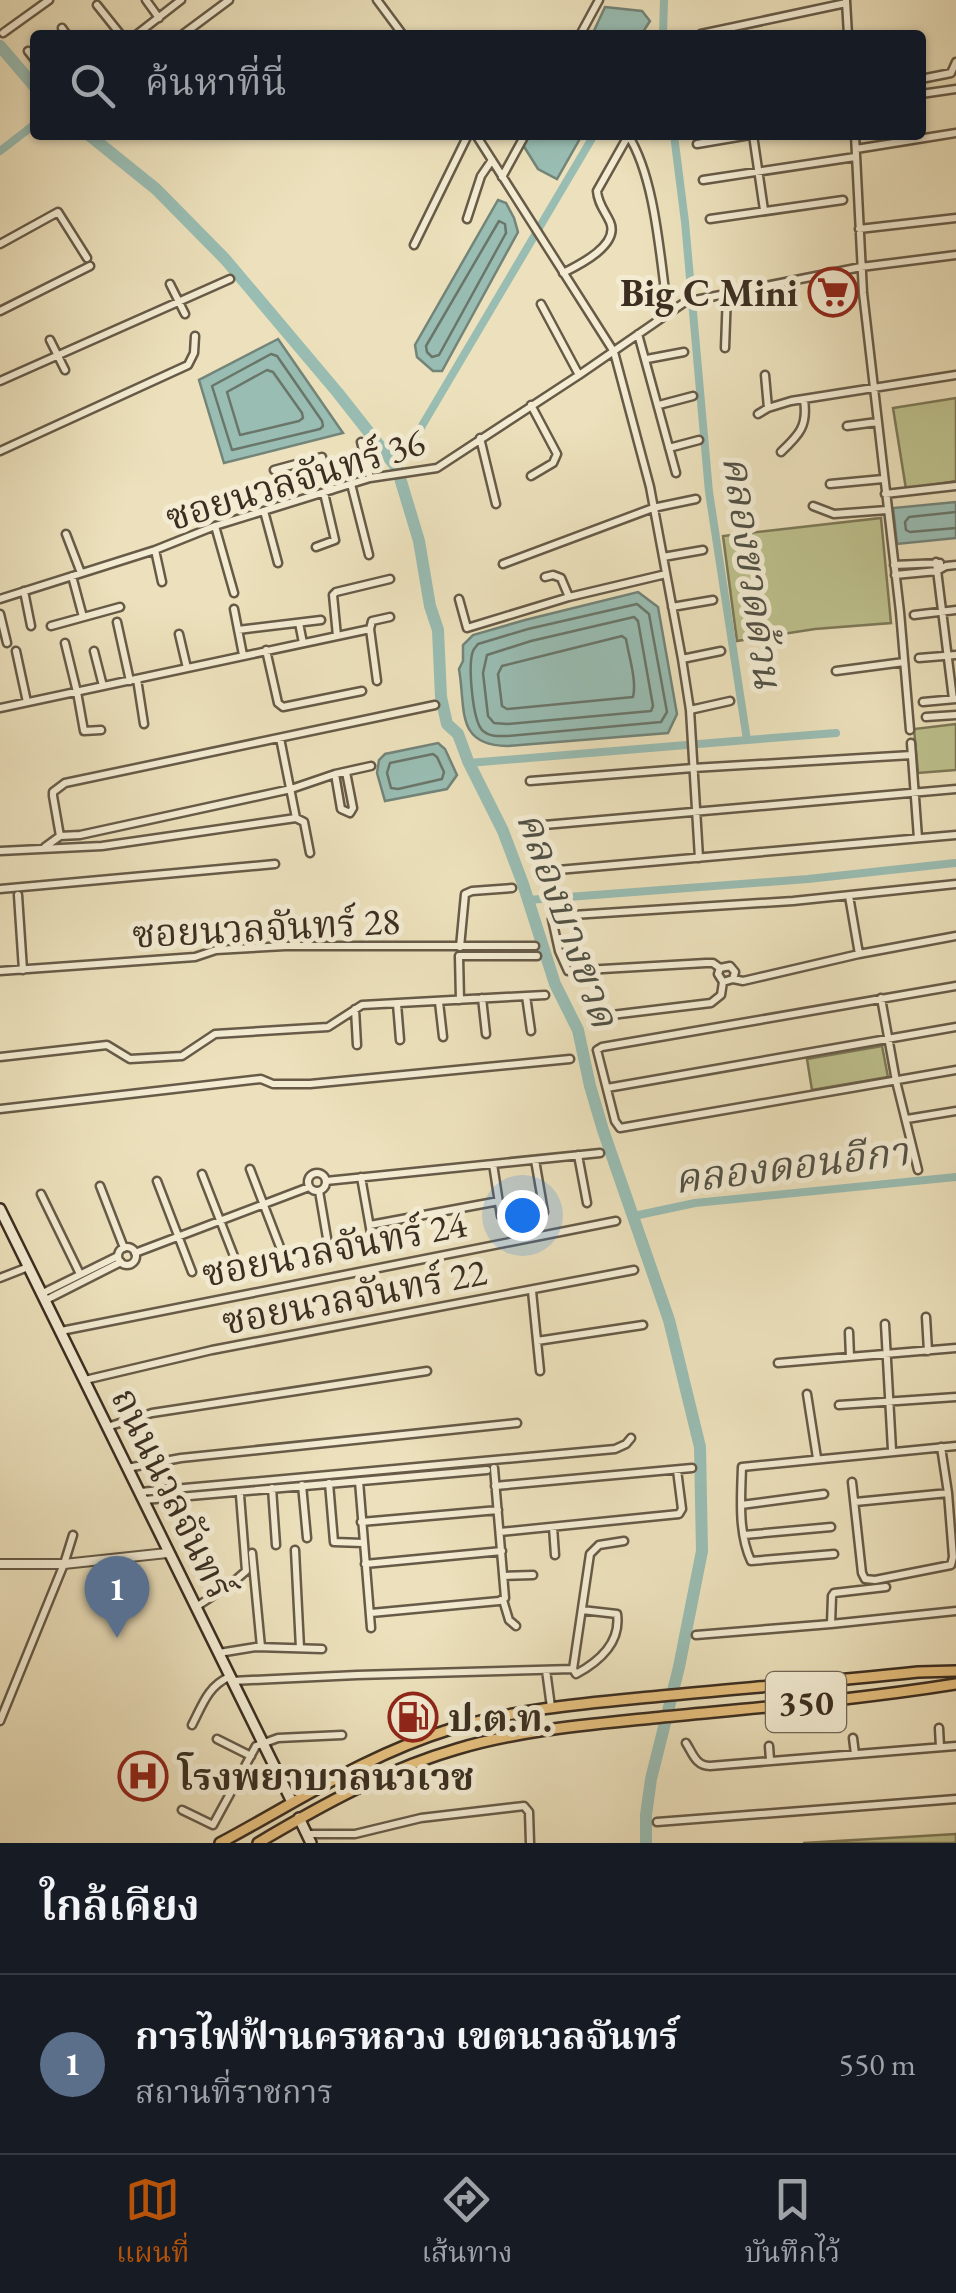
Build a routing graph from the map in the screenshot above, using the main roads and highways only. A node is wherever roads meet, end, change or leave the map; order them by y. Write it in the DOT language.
graph roads {
  1 [pos="0,1209"];
  2 [pos="956,1668"];
  3 [pos="956,1685"];
  4 [pos="292,1802"];
  5 [pos="299,1818"];
  6 [pos="308,1838"];
  7 [pos="220,1843"];
  8 [pos="258,1843"];
  1 -- 4 [label="main road, ถนนนวลจันทร์"];
  2 -- 4 [label="main road, 350"];
  3 -- 5 [label="main road, 350"];
  4 -- 7 [label="main road, 350"];
  5 -- 6 [label="main road"];
  5 -- 8 [label="main road, 350"];
}
